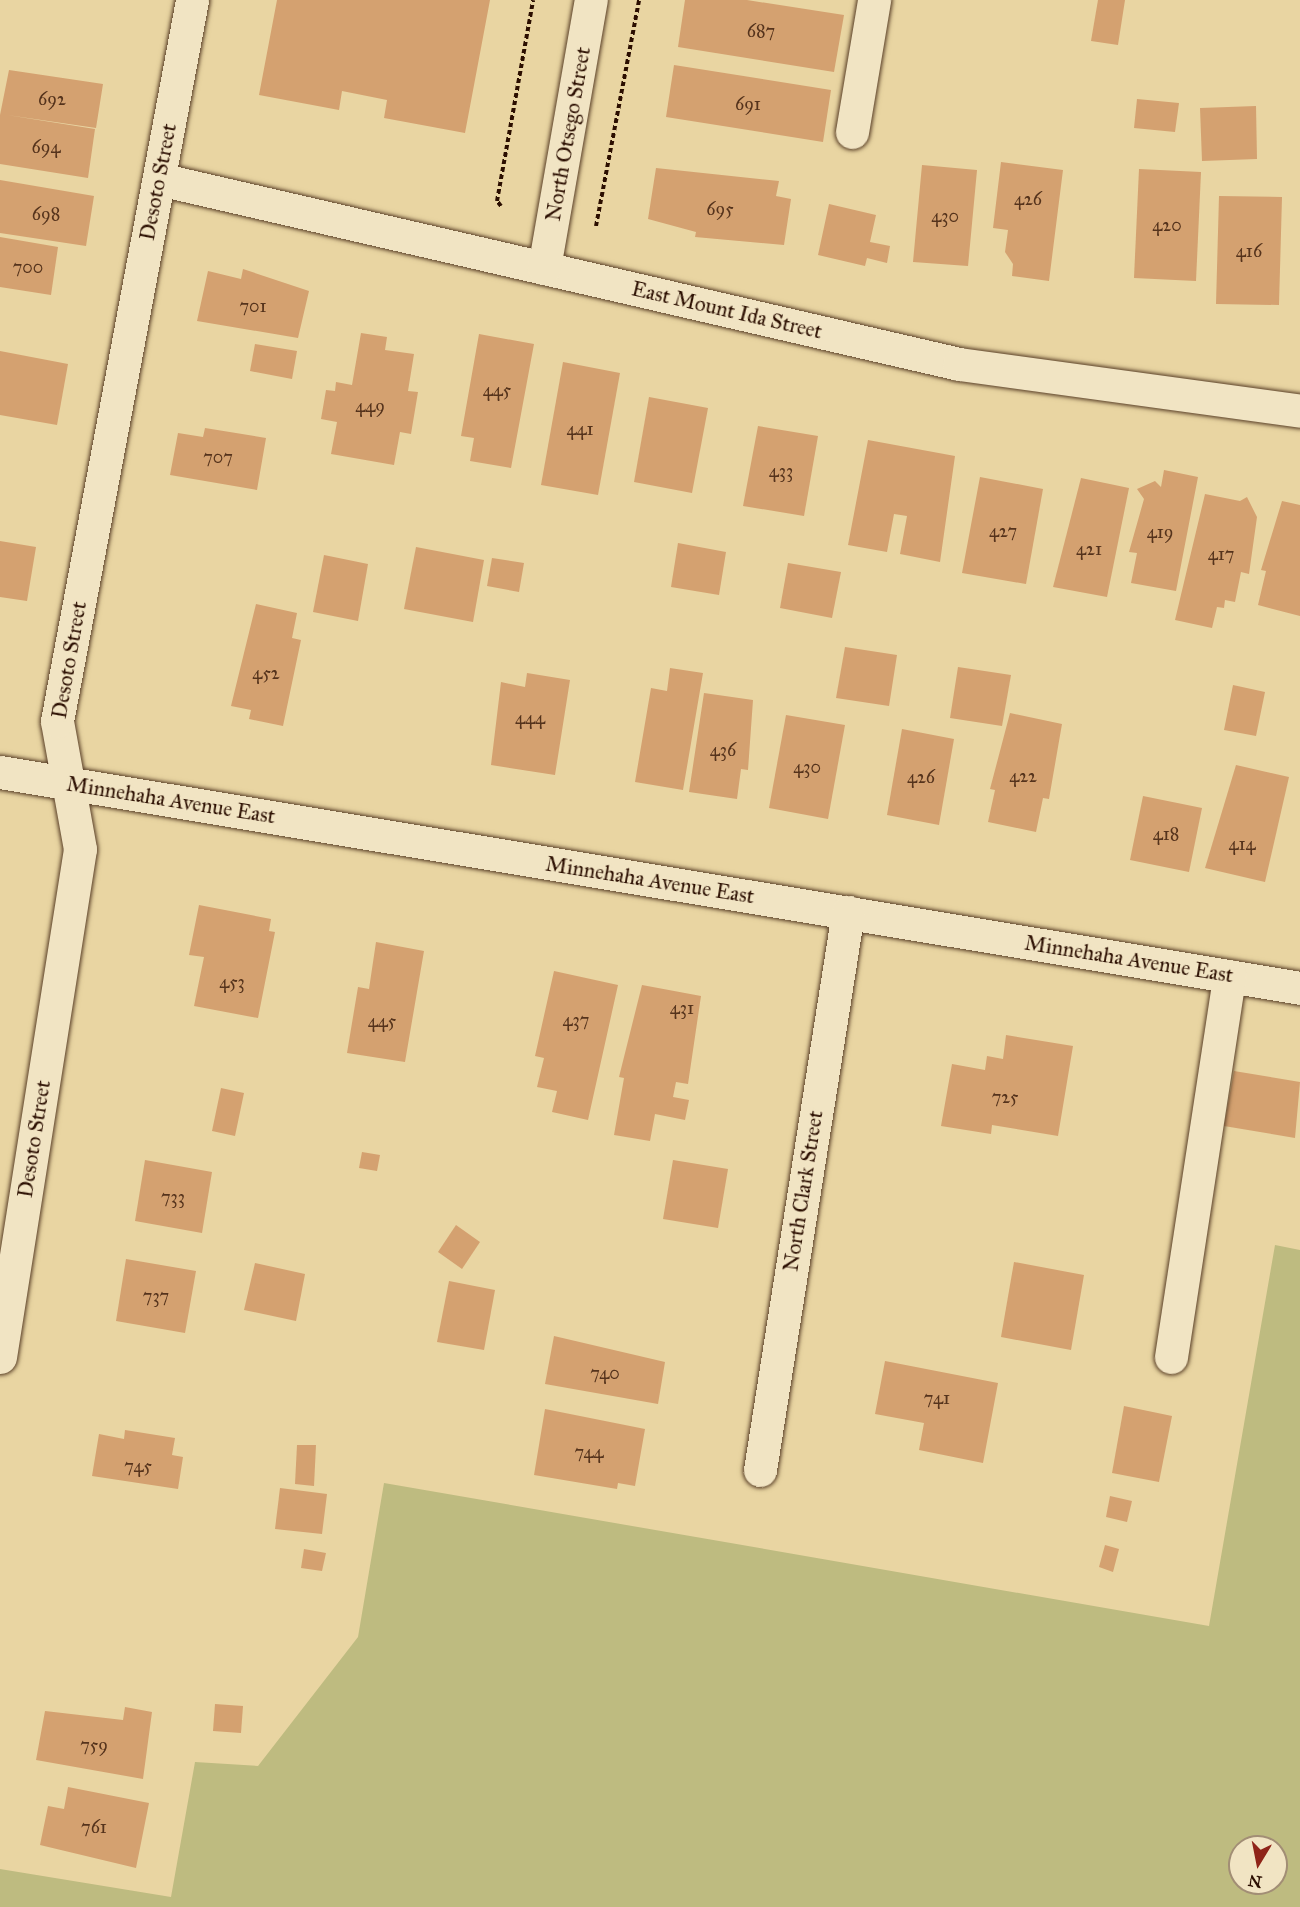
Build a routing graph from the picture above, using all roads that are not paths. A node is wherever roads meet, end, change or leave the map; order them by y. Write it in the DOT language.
graph roads {
  1 [pos="192,0"];
  2 [pos="591,0"];
  3 [pos="874,0"];
  4 [pos="852,132"];
  5 [pos="159,179"];
  6 [pos="544,268"];
  7 [pos="1300,411"];
  8 [pos="0,772"];
  9 [pos="67,783"];
  10 [pos="848,912"];
  11 [pos="1229,976"];
  12 [pos="1300,988"];
  13 [pos="0,1357"];
  14 [pos="1171,1357"];
  15 [pos="760,1470"];
  1 -- 5 [label="street, Desoto Street"];
  2 -- 6 [label="street, North Otsego Street"];
  3 -- 4 [label="street"];
  5 -- 6 [label="street, East Mount Ida Street"];
  5 -- 9 [label="street, Desoto Street"];
  6 -- 7 [label="street, East Mount Ida Street"];
  8 -- 9 [label="street, Minnehaha Avenue East"];
  9 -- 10 [label="street, Minnehaha Avenue East"];
  9 -- 13 [label="street, Desoto Street"];
  10 -- 11 [label="street, Minnehaha Avenue East"];
  10 -- 15 [label="street, North Clark Street"];
  11 -- 12 [label="street, Minnehaha Avenue East"];
  11 -- 14 [label="street"];
}
